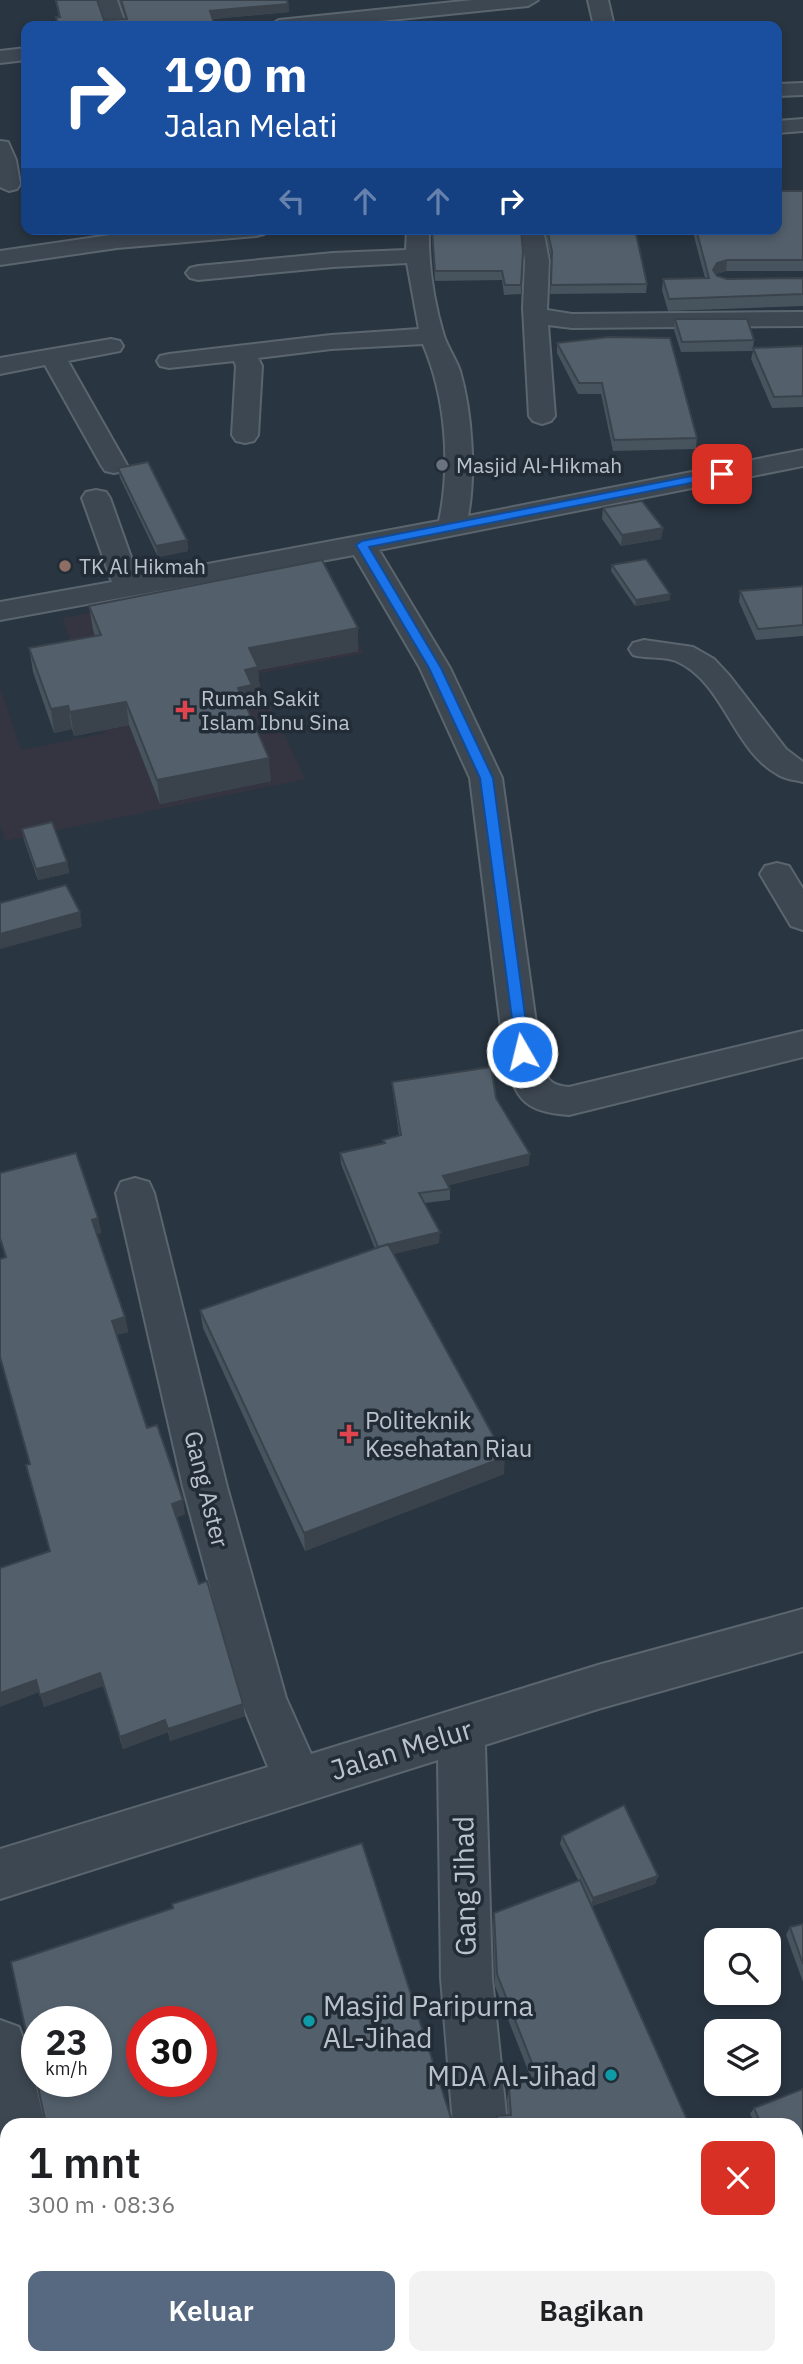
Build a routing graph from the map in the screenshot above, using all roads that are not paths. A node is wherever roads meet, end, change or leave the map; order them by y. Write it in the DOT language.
graph roads {
  1 [pos="107,0"];
  2 [pos="291,0"];
  3 [pos="528,0"];
  4 [pos="598,0"];
  5 [pos="424,18"];
  6 [pos="114,21"];
  7 [pos="300,21"];
  8 [pos="362,21"];
  9 [pos="603,21"];
  10 [pos="21,55"];
  11 [pos="0,57"];
  12 [pos="803,89"];
  13 [pos="782,90"];
  14 [pos="803,125"];
  15 [pos="782,127"];
  16 [pos="0,147"];
  17 [pos="9,184"];
  18 [pos="186,235"];
  19 [pos="418,235"];
  20 [pos="533,235"];
  21 [pos="417,257"];
  22 [pos="0,258"];
  23 [pos="198,273"];
  24 [pos="537,316"];
  25 [pos="803,319"];
  26 [pos="432,336"];
  27 [pos="111,346"];
  28 [pos="243,351"];
  29 [pos="53,357"];
  30 [pos="169,361"];
  31 [pos="0,366"];
  32 [pos="542,416"];
  33 [pos="245,435"];
  34 [pos="803,458"];
  35 [pos="114,465"];
  36 [pos="96,498"];
  37 [pos="452,527"];
  38 [pos="362,545"];
  39 [pos="128,588"];
  40 [pos="0,611"];
  41 [pos="644,649"];
  42 [pos="803,772"];
  43 [pos="777,874"];
  44 [pos="803,918"];
  45 [pos="803,1044"];
  46 [pos="135,1193"];
  47 [pos="802,1634"];
  48 [pos="461,1732"];
  49 [pos="298,1780"];
  50 [pos="0,1874"];
  51 [pos="0,2046"];
  52 [pos="17,2118"];
  53 [pos="479,2118"];
  1 -- 6 [label="street"];
  2 -- 7 [label="street"];
  3 -- 5 [label="street"];
  4 -- 9 [label="street"];
  5 -- 8 [label="street"];
  10 -- 11 [label="street"];
  12 -- 13 [label="street"];
  14 -- 15 [label="street"];
  16 -- 17 [label="street"];
  18 -- 22 [label="street"];
  19 -- 21 [label="street"];
  20 -- 24 [label="street"];
  21 -- 23 [label="street"];
  21 -- 26 [label="street"];
  24 -- 25 [label="street"];
  24 -- 32 [label="street"];
  26 -- 28 [label="street"];
  26 -- 37 [label="street"];
  27 -- 29 [label="street"];
  28 -- 30 [label="street"];
  28 -- 33 [label="street"];
  29 -- 31 [label="street"];
  29 -- 35 [label="street"];
  34 -- 37 [label="street"];
  36 -- 39 [label="street"];
  37 -- 38 [label="street"];
  38 -- 39 [label="street"];
  38 -- 45 [label="street"];
  39 -- 40 [label="street"];
  41 -- 42 [label="street"];
  43 -- 44 [label="street"];
  46 -- 49 [label="street, Gang Aster"];
  47 -- 48 [label="street, Jalan Melur"];
  48 -- 49 [label="street, Jalan Melur"];
  48 -- 53 [label="street, Gang Jihad"];
  49 -- 50 [label="street, Jalan Melur"];
  51 -- 52 [label="street"];
}
